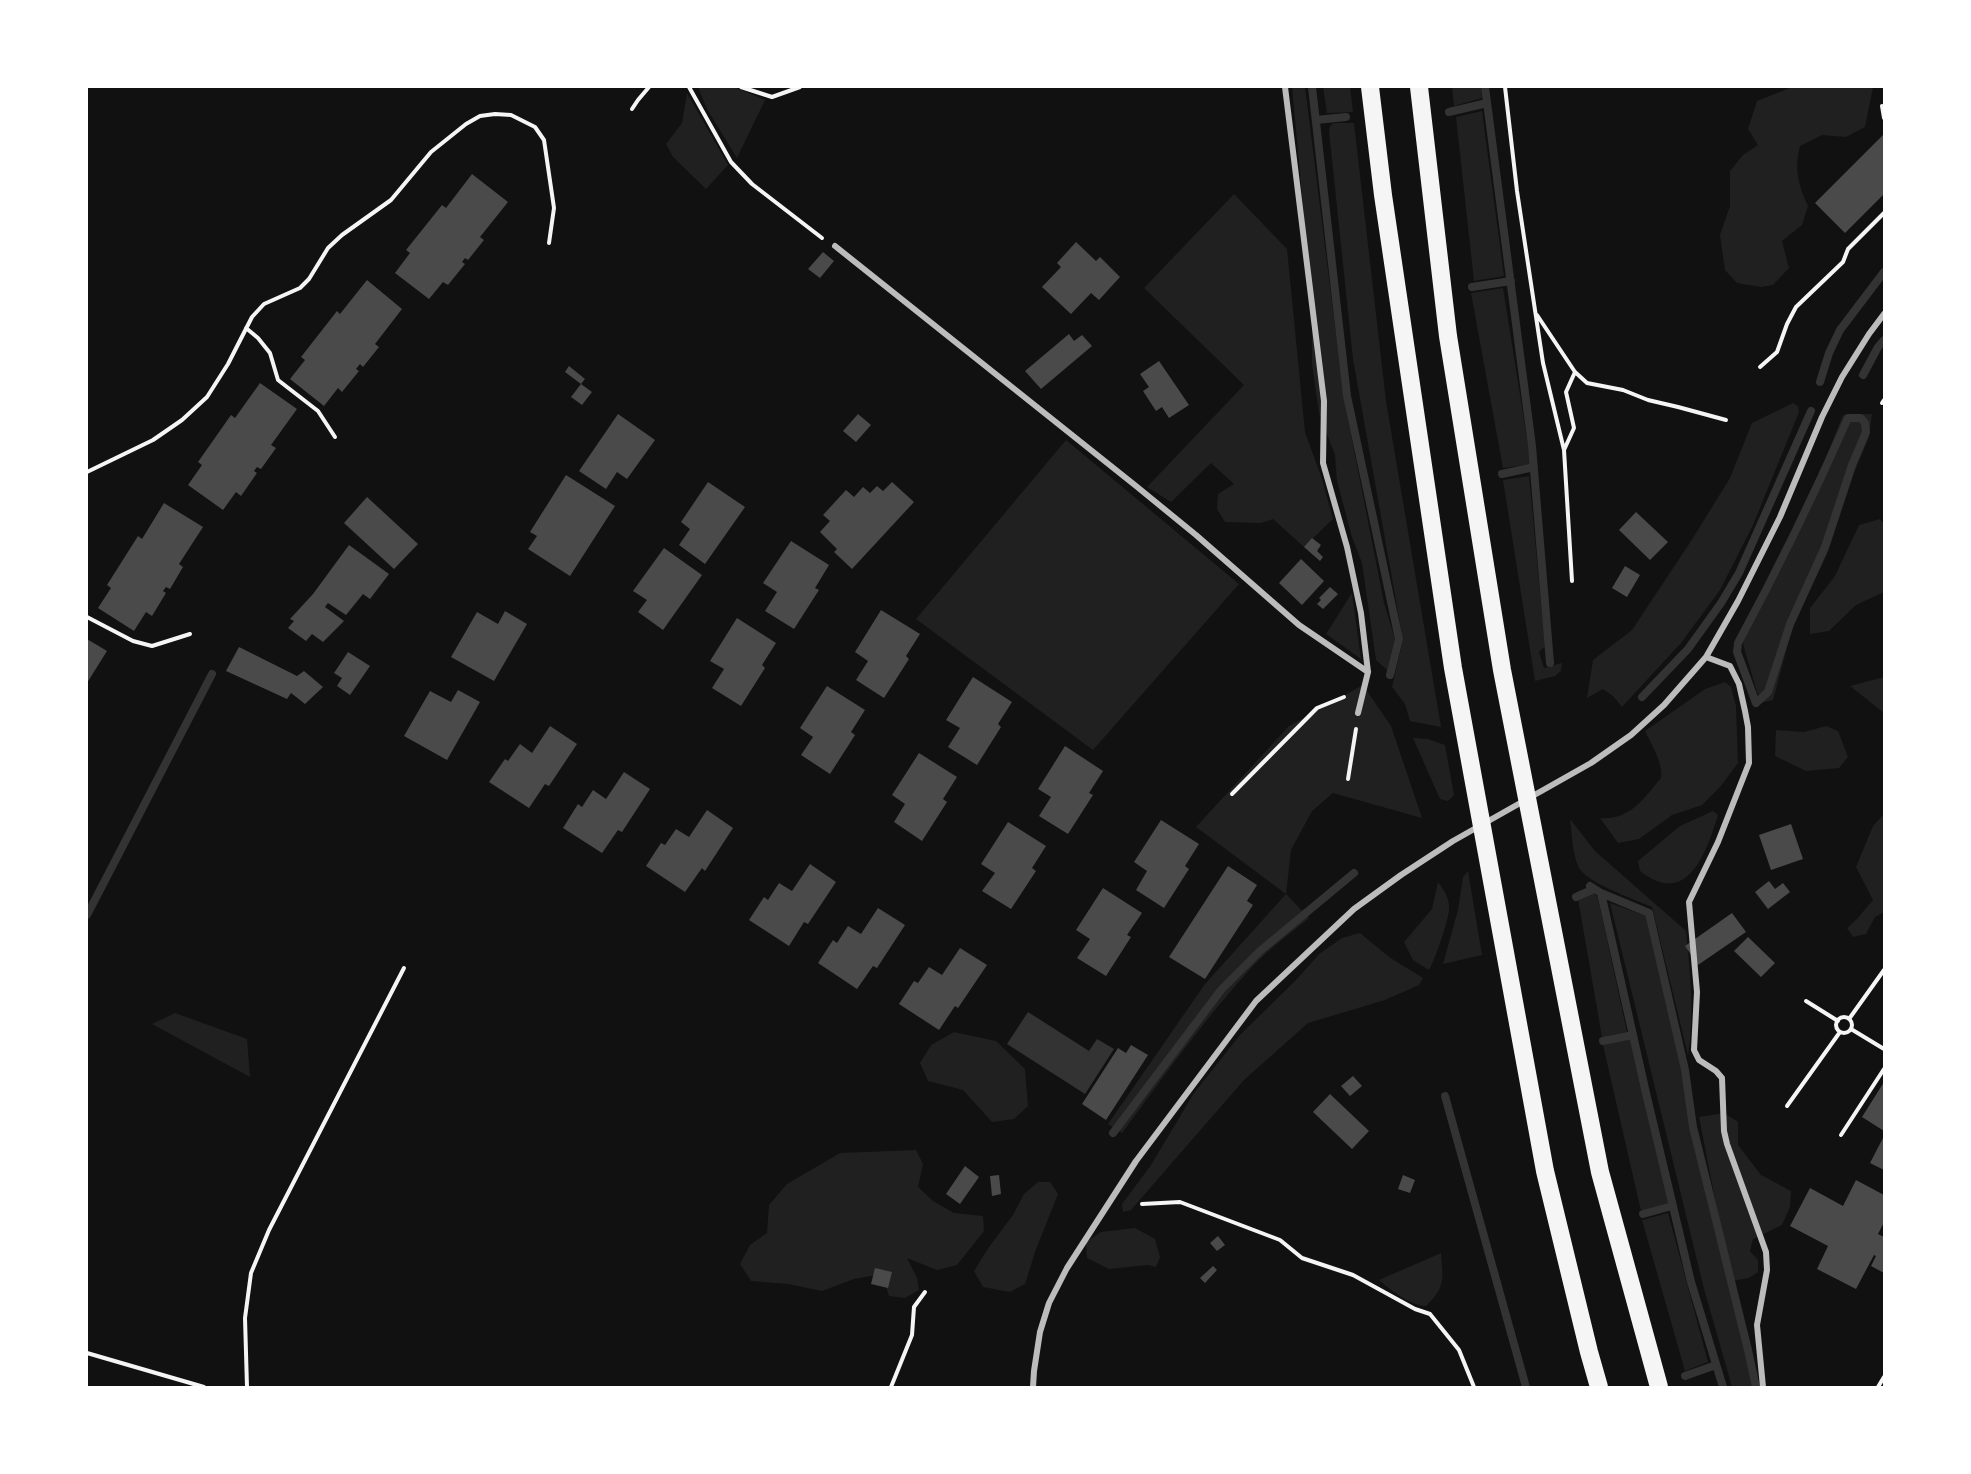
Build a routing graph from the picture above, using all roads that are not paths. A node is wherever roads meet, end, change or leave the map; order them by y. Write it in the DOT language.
graph roads {
  1 [pos="1285,87"];
  2 [pos="1370,87"];
  3 [pos="1419,87"];
  4 [pos="835,246"];
  5 [pos="1884,314"];
  6 [pos="1706,657"];
  7 [pos="1368,672"];
  8 [pos="1358,713"];
  9 [pos="1034,1387"];
  10 [pos="1599,1387"];
  11 [pos="1659,1387"];
  12 [pos="1763,1387"];
  1 -- 7 [label="street"];
  2 -- 10 [label="highway"];
  3 -- 11 [label="highway"];
  4 -- 7 [label="street"];
  5 -- 6 [label="street"];
  6 -- 9 [label="street"];
  6 -- 12 [label="street"];
  7 -- 8 [label="street"];
}
